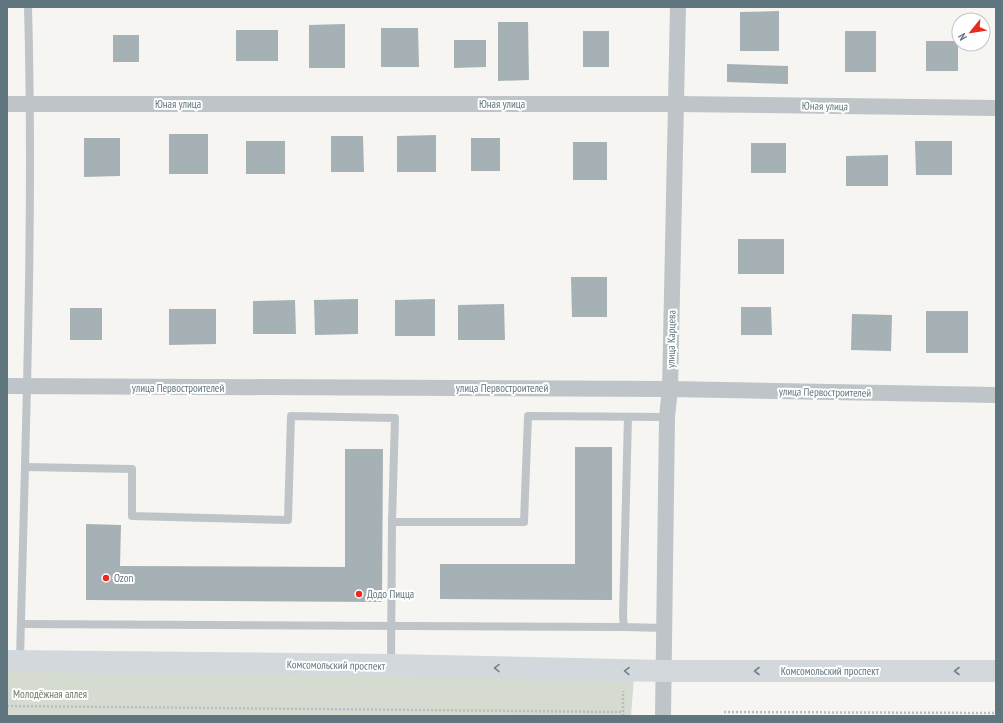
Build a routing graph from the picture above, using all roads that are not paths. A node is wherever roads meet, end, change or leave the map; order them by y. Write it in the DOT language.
graph roads {
  1 [pos="28,7"];
  2 [pos="678,7"];
  3 [pos="7,104"];
  4 [pos="31,104"];
  5 [pos="675,104"];
  6 [pos="996,108"];
  7 [pos="7,386"];
  8 [pos="27,387"];
  9 [pos="670,389"];
  10 [pos="996,395"];
  11 [pos="628,417"];
  12 [pos="667,417"];
  13 [pos="25,467"];
  14 [pos="392,522"];
  15 [pos="21,624"];
  16 [pos="392,626"];
  17 [pos="624,627"];
  18 [pos="665,628"];
  19 [pos="14,661"];
  20 [pos="391,665"];
  21 [pos="664,671"];
  22 [pos="996,671"];
  23 [pos="664,716"];
  1 -- 4 [label="lane"];
  2 -- 5 [label="street, улица Карцева"];
  3 -- 4 [label="street, Юная улица"];
  4 -- 5 [label="street, Юная улица"];
  4 -- 8 [label="lane"];
  5 -- 6 [label="street, Юная улица"];
  5 -- 9 [label="street, улица Карцева"];
  7 -- 8 [label="street, улица Первостроителей"];
  8 -- 9 [label="street, улица Первостроителей"];
  8 -- 13 [label="lane"];
  9 -- 10 [label="street, улица Первостроителей"];
  9 -- 12 [label="street, улица Карцева"];
  11 -- 12 [label="lane"];
  11 -- 14 [label="lane"];
  11 -- 17 [label="lane"];
  12 -- 18 [label="street, улица Карцева"];
  13 -- 14 [label="lane"];
  13 -- 15 [label="lane"];
  14 -- 16 [label="lane"];
  15 -- 16 [label="lane"];
  15 -- 19 [label="lane"];
  16 -- 17 [label="lane"];
  16 -- 20 [label="lane"];
  17 -- 18 [label="lane"];
  18 -- 21 [label="street, улица Карцева"];
  19 -- 20 [label="main road, Комсомольский проспект"];
  21 -- 20 [label="main road, Комсомольский проспект, one-way"];
  22 -- 21 [label="main road, Комсомольский проспект, one-way"];
  21 -- 23 [label="street"];
}
